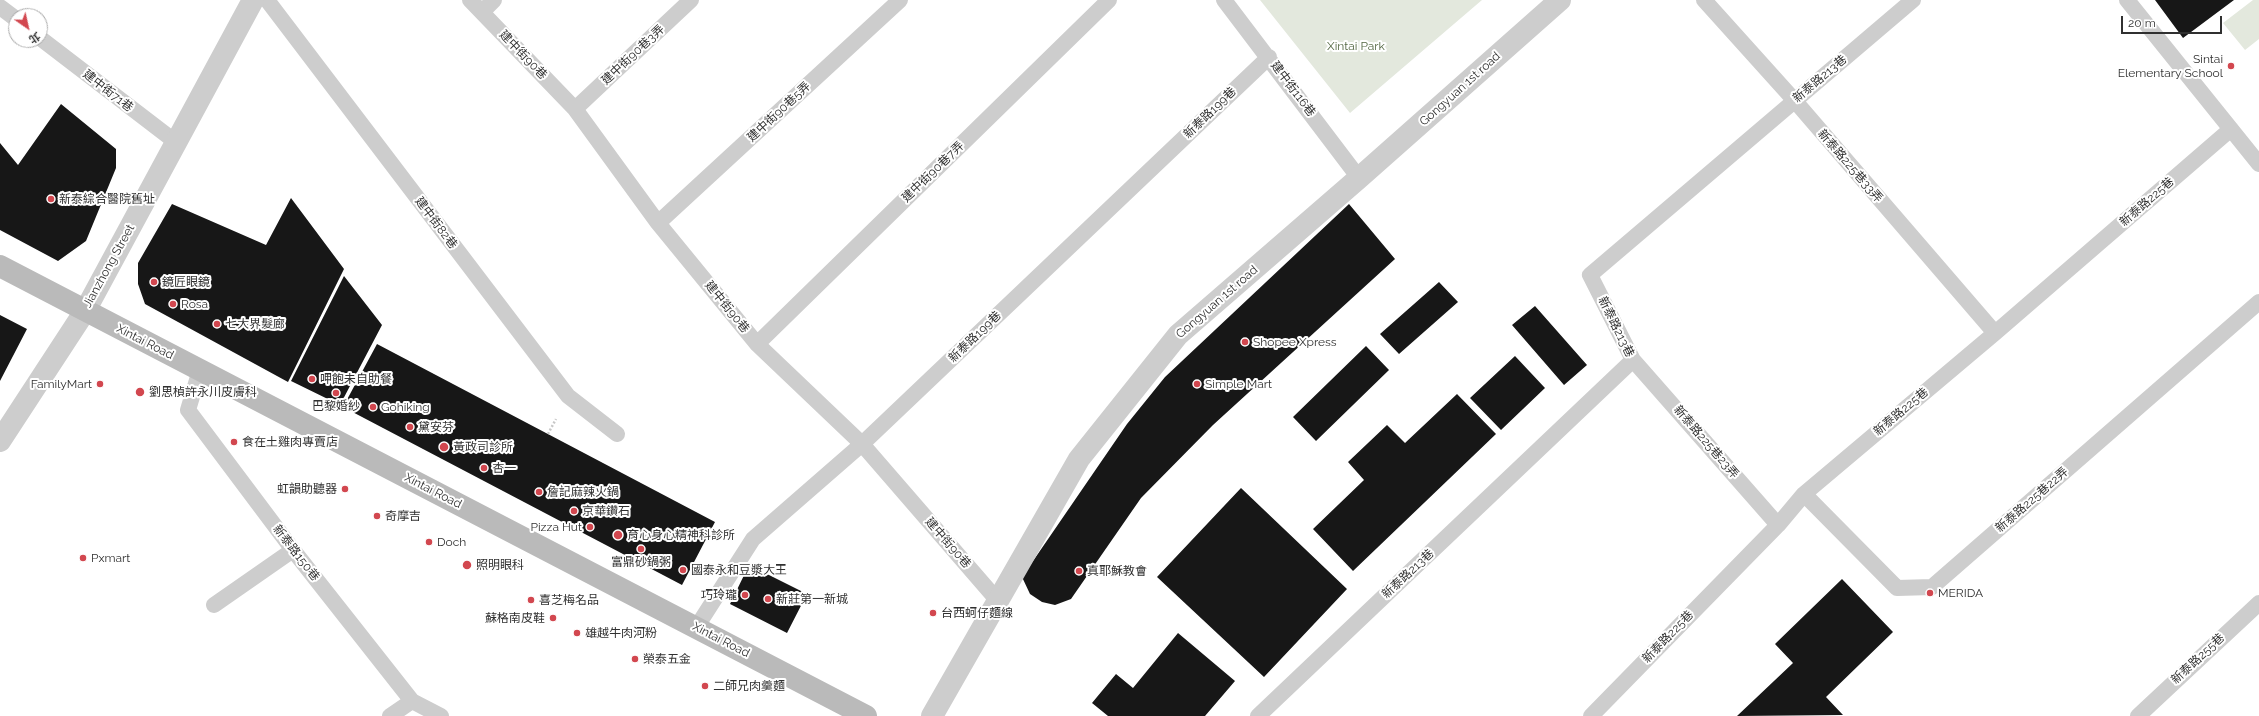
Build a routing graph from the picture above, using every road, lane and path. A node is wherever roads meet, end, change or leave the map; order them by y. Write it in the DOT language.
graph roads {
  1 [pos="253,0"];
  2 [pos="267,0"];
  3 [pos="470,0"];
  4 [pos="494,0"];
  5 [pos="691,0"];
  6 [pos="900,0"];
  7 [pos="1109,0"];
  8 [pos="1224,0"];
  9 [pos="1560,0"];
  10 [pos="1704,0"];
  11 [pos="1913,0"];
  12 [pos="2127,0"];
  13 [pos="0,6"];
  14 [pos="8,12"];
  15 [pos="482,12"];
  16 [pos="48,44"];
  17 [pos="1269,57"];
  18 [pos="1795,101"];
  19 [pos="575,109"];
  20 [pos="2231,129"];
  21 [pos="177,144"];
  22 [pos="2259,164"];
  23 [pos="1359,178"];
  24 [pos="658,223"];
  25 [pos="0,266"];
  26 [pos="2259,302"];
  27 [pos="85,311"];
  28 [pos="1995,333"];
  29 [pos="757,344"];
  30 [pos="1633,360"];
  31 [pos="200,370"];
  32 [pos="617,434"];
  33 [pos="0,441"];
  34 [pos="862,444"];
  35 [pos="1804,494"];
  36 [pos="1778,525"];
  37 [pos="292,550"];
  38 [pos="998,601"];
  39 [pos="2259,603"];
  40 [pos="214,605"];
  41 [pos="696,628"];
  42 [pos="412,701"];
  43 [pos="390,716"];
  44 [pos="441,716"];
  45 [pos="866,716"];
  46 [pos="932,716"];
  47 [pos="1258,716"];
  48 [pos="1591,716"];
  49 [pos="2138,716"];
  1 -- 21 [label="street, Jianzhong Street"];
  2 -- 32 [label="lane, 建中街82巷"];
  3 -- 15 [label="lane, 建中街90巷"];
  4 -- 15 [label="lane"];
  5 -- 19 [label="lane, 建中街90巷3弄"];
  6 -- 24 [label="lane, 建中街90巷5弄"];
  7 -- 29 [label="lane, 建中街90巷7弄"];
  8 -- 17 [label="lane, 建中街116巷"];
  9 -- 23 [label="street, Gongyuan 1st road"];
  10 -- 18 [label="lane, 新泰路225巷33弄"];
  11 -- 18 [label="lane, 新泰路213巷"];
  12 -- 20 [label="lane"];
  13 -- 14 [label="lane"];
  15 -- 19 [label="lane, 建中街90巷"];
  16 -- 21 [label="lane, 建中街71巷"];
  17 -- 23 [label="lane, 建中街116巷"];
  17 -- 34 [label="lane, 新泰路199巷"];
  18 -- 28 [label="lane, 新泰路225巷33弄"];
  18 -- 30 [label="lane, 新泰路213巷"];
  19 -- 24 [label="lane, 建中街90巷"];
  20 -- 22 [label="lane"];
  20 -- 28 [label="lane, 新泰路225巷"];
  21 -- 27 [label="street, Jianzhong Street"];
  23 -- 38 [label="street, Gongyuan 1st road"];
  24 -- 29 [label="lane, 建中街90巷"];
  25 -- 27 [label="main road, Xintai Road"];
  26 -- 35 [label="lane, 新泰路225巷22弄"];
  27 -- 31 [label="main road, Xintai Road"];
  27 -- 33 [label="street, Jianzhong Street"];
  28 -- 35 [label="lane, 新泰路225巷"];
  29 -- 34 [label="lane, 建中街90巷"];
  30 -- 36 [label="lane, 新泰路225巷23弄"];
  30 -- 47 [label="lane, 新泰路213巷"];
  31 -- 37 [label="lane, 新泰路150巷"];
  31 -- 41 [label="main road, Xintai Road"];
  34 -- 38 [label="lane, 建中街90巷"];
  34 -- 41 [label="lane, 新泰路199巷"];
  35 -- 36 [label="lane, 新泰路225巷"];
  36 -- 48 [label="lane, 新泰路225巷"];
  37 -- 40 [label="lane"];
  37 -- 42 [label="lane, 新泰路150巷"];
  38 -- 46 [label="street, Gongyuan 1st road"];
  39 -- 49 [label="lane, 新泰路255巷"];
  41 -- 45 [label="main road, Xintai Road"];
  42 -- 43 [label="lane"];
  42 -- 44 [label="lane, 新泰路150巷"];
}
